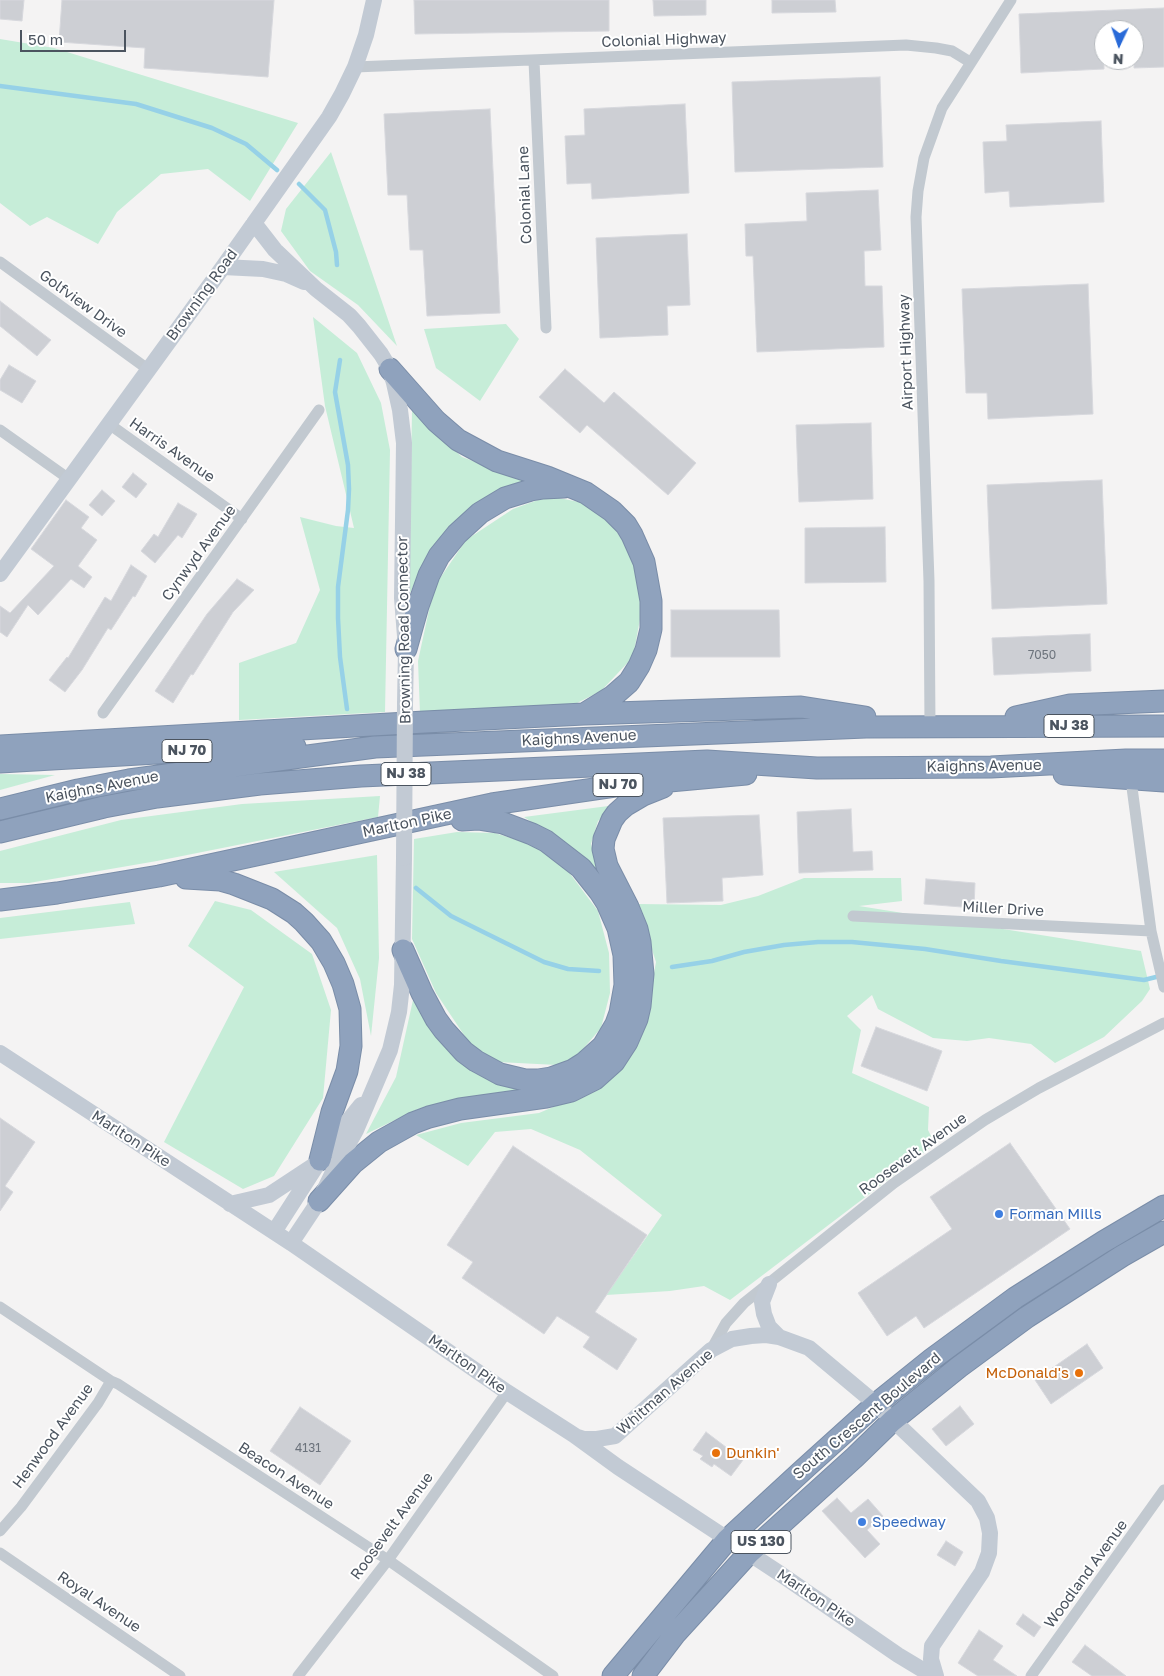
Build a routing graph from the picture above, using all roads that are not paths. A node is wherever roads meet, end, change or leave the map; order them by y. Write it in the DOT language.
graph roads {
  1 [pos="374,0"];
  2 [pos="1011,0"];
  3 [pos="534,61"];
  4 [pos="970,62"];
  5 [pos="355,67"];
  6 [pos="254,223"];
  7 [pos="0,262"];
  8 [pos="223,267"];
  9 [pos="316,289"];
  10 [pos="546,328"];
  11 [pos="390,369"];
  12 [pos="148,370"];
  13 [pos="319,410"];
  14 [pos="109,424"];
  15 [pos="0,430"];
  16 [pos="69,479"];
  17 [pos="574,488"];
  18 [pos="242,519"];
  19 [pos="0,574"];
  20 [pos="406,649"];
  21 [pos="1164,701"];
  22 [pos="103,713"];
  23 [pos="584,714"];
  24 [pos="974,726"];
  25 [pos="1164,726"];
  26 [pos="930,727"];
  27 [pos="0,746"];
  28 [pos="375,747"];
  29 [pos="1164,760"];
  30 [pos="0,762"];
  31 [pos="991,767"];
  32 [pos="818,768"];
  33 [pos="685,779"];
  34 [pos="1131,780"];
  35 [pos="1164,782"];
  36 [pos="0,809"];
  37 [pos="421,820"];
  38 [pos="0,832"];
  39 [pos="159,876"];
  40 [pos="0,900"];
  41 [pos="852,916"];
  42 [pos="1151,931"];
  43 [pos="403,950"];
  44 [pos="1164,986"];
  45 [pos="1164,1023"];
  46 [pos="0,1053"];
  47 [pos="373,1089"];
  48 [pos="320,1160"];
  49 [pos="319,1201"];
  50 [pos="230,1204"];
  51 [pos="1164,1206"];
  52 [pos="274,1232"];
  53 [pos="1164,1232"];
  54 [pos="291,1244"];
  55 [pos="769,1284"];
  56 [pos="0,1307"];
  57 [pos="779,1337"];
  58 [pos="711,1350"];
  59 [pos="111,1382"];
  60 [pos="507,1392"];
  61 [pos="876,1404"];
  62 [pos="892,1420"];
  63 [pos="574,1435"];
  64 [pos="615,1436"];
  65 [pos="618,1467"];
  66 [pos="1164,1490"];
  67 [pos="0,1531"];
  68 [pos="727,1540"];
  69 [pos="0,1553"];
  70 [pos="749,1553"];
  71 [pos="388,1560"];
  72 [pos="932,1646"];
  73 [pos="898,1654"];
  74 [pos="180,1676"];
  75 [pos="298,1676"];
  76 [pos="553,1676"];
  77 [pos="613,1676"];
  78 [pos="643,1676"];
  79 [pos="935,1676"];
  80 [pos="1032,1676"];
  1 -- 5 [label="main road, Browning Road"];
  2 -- 4 [label="street, Airport Highway"];
  3 -- 4 [label="street, Colonial Highway"];
  3 -- 5 [label="street, Colonial Highway"];
  3 -- 10 [label="street, Colonial Lane"];
  4 -- 26 [label="street, Airport Highway"];
  5 -- 6 [label="main road, Browning Road"];
  6 -- 8 [label="main road, Browning Road"];
  6 -- 9 [label="main road, Browning Road Connector"];
  7 -- 12 [label="street, Golfview Drive"];
  8 -- 9 [label="main road"];
  8 -- 12 [label="main road, Browning Road"];
  9 -- 11 [label="main road, Browning Road Connector"];
  11 -- 17 [label="highway"];
  11 -- 20 [label="main road, Browning Road Connector"];
  12 -- 14 [label="main road, Browning Road"];
  13 -- 18 [label="street, Cynwyd Avenue"];
  14 -- 16 [label="main road, Browning Road"];
  14 -- 18 [label="street, Harris Avenue"];
  15 -- 16 [label="street"];
  16 -- 19 [label="main road, Browning Road"];
  17 -- 20 [label="highway"];
  17 -- 23 [label="highway"];
  18 -- 22 [label="street, Cynwyd Avenue"];
  20 -- 43 [label="main road, Browning Road Connector, bridge"];
  21 -- 24 [label="highway"];
  23 -- 26 [label="highway"];
  23 -- 27 [label="highway"];
  24 -- 25 [label="highway, Kaighns Avenue / NJ 38"];
  24 -- 26 [label="highway, Kaighns Avenue / NJ 38"];
  26 -- 28 [label="highway, Kaighns Avenue / NJ 38"];
  28 -- 30 [label="highway, NJ 70"];
  28 -- 36 [label="highway, Kaighns Avenue / NJ 38"];
  29 -- 31 [label="highway, Kaighns Avenue / NJ 38"];
  31 -- 32 [label="highway, Kaighns Avenue / NJ 38"];
  31 -- 34 [label="highway"];
  32 -- 33 [label="highway, Marlton Pike / NJ 70"];
  32 -- 38 [label="highway, Kaighns Avenue / NJ 38"];
  33 -- 37 [label="highway, Marlton Pike / NJ 70"];
  33 -- 49 [label="highway"];
  34 -- 35 [label="highway"];
  34 -- 42 [label="street"];
  37 -- 39 [label="highway, Marlton Pike / NJ 70"];
  37 -- 43 [label="highway"];
  39 -- 40 [label="highway, Marlton Pike / NJ 70"];
  39 -- 48 [label="highway"];
  41 -- 42 [label="street, Miller Drive"];
  42 -- 44 [label="street"];
  43 -- 47 [label="main road, Browning Road Connector"];
  45 -- 55 [label="street, Roosevelt Avenue"];
  46 -- 50 [label="main road, Marlton Pike"];
  47 -- 48 [label="main road, Browning Road Connector"];
  47 -- 49 [label="main road, Browning Road Connector"];
  48 -- 50 [label="main road"];
  48 -- 52 [label="main road, Browning Road Connector"];
  49 -- 54 [label="main road, Browning Road Connector"];
  50 -- 52 [label="main road, Marlton Pike"];
  51 -- 61 [label="highway, South Crescent Boulevard / US 130"];
  52 -- 54 [label="main road, Marlton Pike"];
  53 -- 62 [label="highway, South Crescent Boulevard / US 130"];
  54 -- 60 [label="main road, Marlton Pike"];
  55 -- 57 [label="main road"];
  55 -- 58 [label="street, Roosevelt Avenue"];
  56 -- 59 [label="street, Beacon Avenue"];
  57 -- 58 [label="main road, Whitman Avenue"];
  57 -- 61 [label="main road, Whitman Avenue"];
  58 -- 64 [label="main road, Whitman Avenue"];
  59 -- 67 [label="street, Henwood Avenue"];
  59 -- 71 [label="street, Beacon Avenue"];
  60 -- 63 [label="main road, Marlton Pike"];
  60 -- 71 [label="street, Roosevelt Avenue"];
  61 -- 62 [label="main road, Whitman Avenue"];
  61 -- 68 [label="highway, South Crescent Boulevard / US 130"];
  62 -- 70 [label="highway, South Crescent Boulevard / US 130"];
  62 -- 72 [label="main road, Whitman Avenue"];
  63 -- 64 [label="main road, Whitman Avenue"];
  63 -- 65 [label="main road, Marlton Pike"];
  64 -- 65 [label="main road"];
  65 -- 68 [label="main road, Marlton Pike"];
  66 -- 80 [label="street, Woodland Avenue"];
  68 -- 70 [label="main road, Marlton Pike"];
  68 -- 77 [label="highway, South Crescent Boulevard / US 130"];
  69 -- 74 [label="street, Royal Avenue"];
  70 -- 73 [label="main road, Marlton Pike"];
  70 -- 78 [label="highway, South Crescent Boulevard / US 130"];
  71 -- 75 [label="street, Roosevelt Avenue"];
  71 -- 76 [label="street, Beacon Avenue"];
  72 -- 73 [label="main road"];
  72 -- 79 [label="main road"];
  73 -- 79 [label="main road, Marlton Pike"];
}
